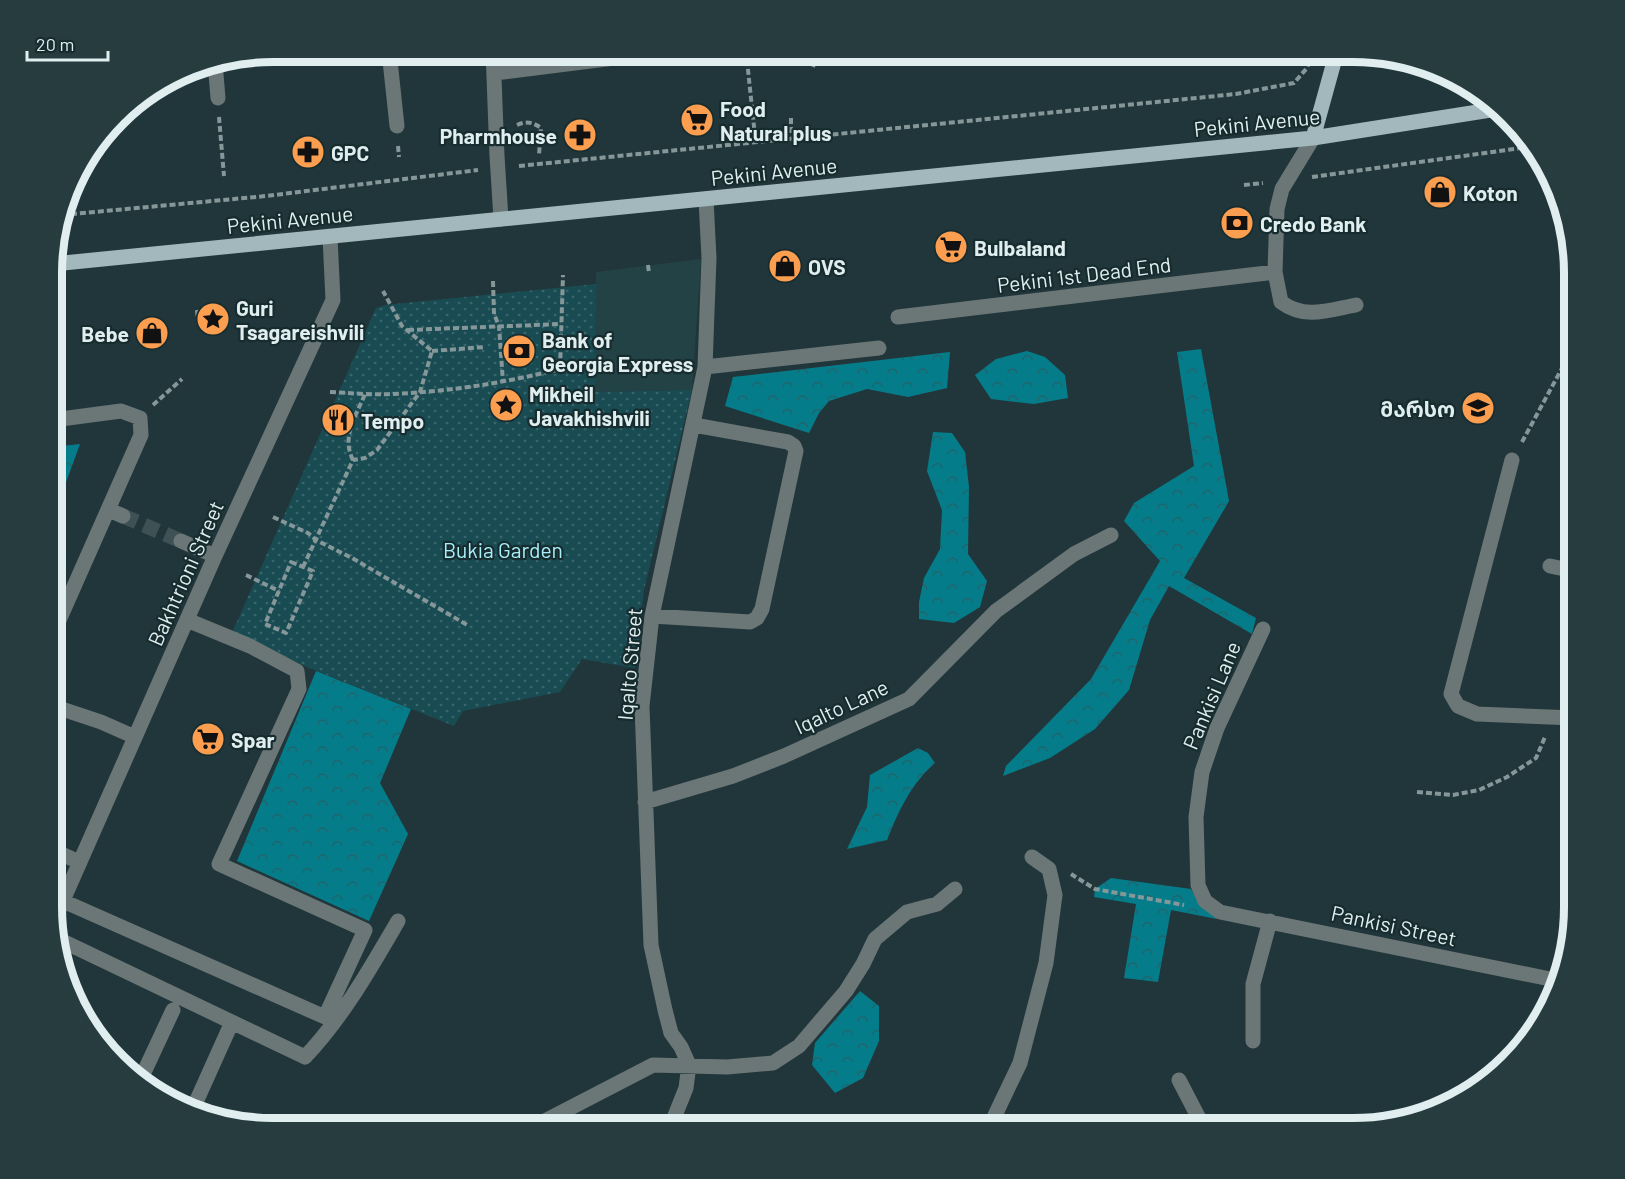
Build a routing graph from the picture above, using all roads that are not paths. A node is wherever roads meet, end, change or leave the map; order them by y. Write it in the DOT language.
graph roads {
  1 [pos="390,62"];
  2 [pos="494,62"];
  3 [pos="582,62"];
  4 [pos="1334,62"];
  5 [pos="216,70"];
  6 [pos="495,73"];
  7 [pos="218,98"];
  8 [pos="1488,110"];
  9 [pos="397,126"];
  10 [pos="1313,138"];
  11 [pos="706,199"];
  12 [pos="501,219"];
  13 [pos="330,237"];
  14 [pos="62,263"];
  15 [pos="1275,272"];
  16 [pos="1356,305"];
  17 [pos="898,317"];
  18 [pos="879,348"];
  19 [pos="705,367"];
  20 [pos="62,419"];
  21 [pos="694,425"];
  22 [pos="1512,460"];
  23 [pos="1111,535"];
  24 [pos="181,541"];
  25 [pos="215,556"];
  26 [pos="1550,566"];
  27 [pos="1563,569"];
  28 [pos="652,616"];
  29 [pos="62,617"];
  30 [pos="187,620"];
  31 [pos="1263,629"];
  32 [pos="62,709"];
  33 [pos="1564,718"];
  34 [pos="135,737"];
  35 [pos="645,805"];
  36 [pos="62,854"];
  37 [pos="1032,857"];
  38 [pos="79,862"];
  39 [pos="955,889"];
  40 [pos="63,901"];
  41 [pos="1220,912"];
  42 [pos="398,921"];
  43 [pos="1270,921"];
  44 [pos="65,942"];
  45 [pos="1550,979"];
  46 [pos="173,1010"];
  47 [pos="232,1022"];
  48 [pos="1253,1041"];
  49 [pos="689,1065"];
  50 [pos="143,1074"];
  51 [pos="1179,1080"];
  52 [pos="196,1102"];
  53 [pos="553,1117"];
  54 [pos="674,1117"];
  55 [pos="993,1118"];
  56 [pos="1199,1118"];
  1 -- 9 [label="street"];
  2 -- 6 [label="street"];
  3 -- 6 [label="street"];
  4 -- 10 [label="main road"];
  5 -- 7 [label="street"];
  6 -- 12 [label="street"];
  8 -- 10 [label="main road, Pekini Avenue"];
  10 -- 11 [label="main road, Pekini Avenue"];
  10 -- 15 [label="street"];
  11 -- 12 [label="main road, Pekini Avenue"];
  11 -- 19 [label="street, Iqalto Street"];
  12 -- 13 [label="main road, Pekini Avenue"];
  13 -- 14 [label="main road, Pekini Avenue"];
  13 -- 25 [label="street, Bakhtrioni Street"];
  15 -- 16 [label="street"];
  15 -- 17 [label="street, Pekini 1st Dead End"];
  18 -- 19 [label="street"];
  19 -- 21 [label="street, Iqalto Street"];
  20 -- 29 [label="street"];
  21 -- 28 [label="street, Iqalto Street"];
  21 -- 28 [label="street"];
  22 -- 33 [label="street"];
  23 -- 35 [label="street, Iqalto Lane"];
  24 -- 25 [label="street"];
  25 -- 30 [label="street, Bakhtrioni Street"];
  26 -- 27 [label="street"];
  28 -- 35 [label="street, Iqalto Street"];
  30 -- 34 [label="street, Bakhtrioni Street"];
  30 -- 40 [label="street"];
  31 -- 41 [label="street, Pankisi Lane"];
  32 -- 34 [label="street"];
  34 -- 38 [label="street, Bakhtrioni Street"];
  35 -- 49 [label="street, Iqalto Street"];
  36 -- 38 [label="street"];
  37 -- 55 [label="street"];
  38 -- 40 [label="street, Bakhtrioni Street"];
  39 -- 49 [label="street"];
  41 -- 43 [label="street, Pankisi Street"];
  42 -- 47 [label="street"];
  43 -- 45 [label="street, Pankisi Street"];
  43 -- 48 [label="street"];
  44 -- 47 [label="street"];
  46 -- 50 [label="street"];
  47 -- 52 [label="street"];
  49 -- 53 [label="street"];
  49 -- 54 [label="street"];
  51 -- 56 [label="street"];
}
